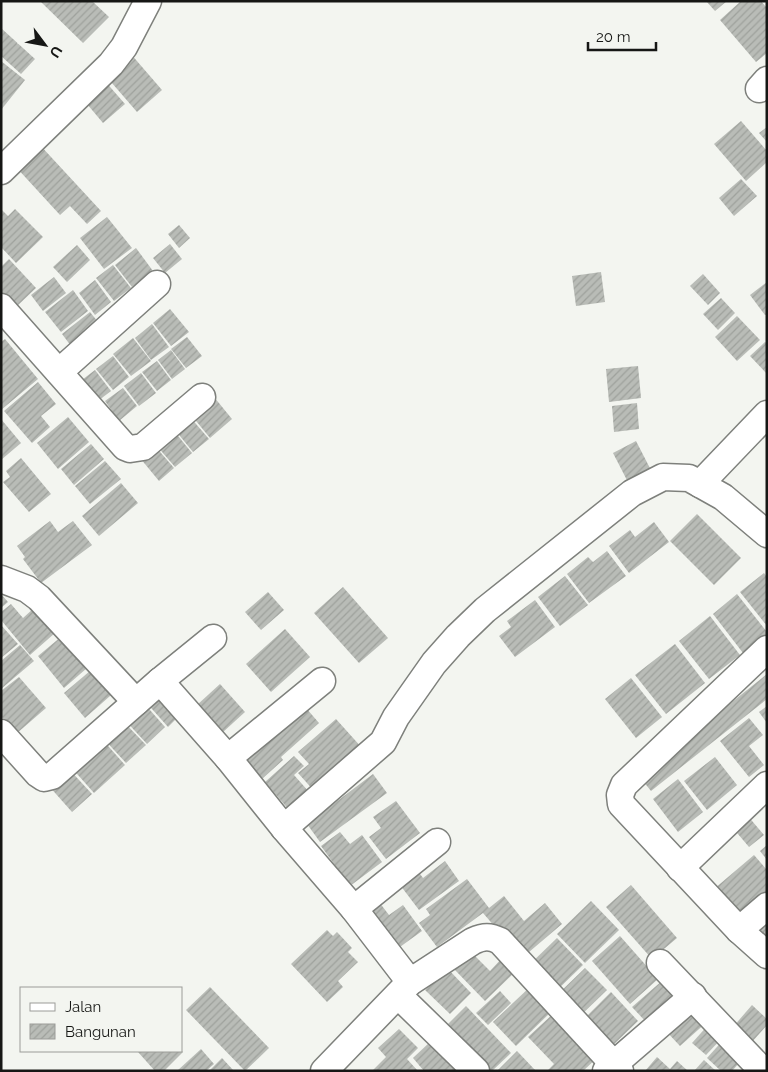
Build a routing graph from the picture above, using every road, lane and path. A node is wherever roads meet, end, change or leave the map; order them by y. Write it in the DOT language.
graph roads {
  1 [pos="142,5"];
  2 [pos="1,171"];
  3 [pos="157,284"];
  4 [pos="1,307"];
  5 [pos="59,372"];
  6 [pos="202,397"];
  7 [pos="767,414"];
  8 [pos="700,484"];
  9 [pos="767,534"];
  10 [pos="1,579"];
  11 [pos="213,638"];
  12 [pos="767,649"];
  13 [pos="322,681"];
  14 [pos="160,682"];
  15 [pos="136,702"];
  16 [pos="1,733"];
  17 [pos="228,758"];
  18 [pos="767,785"];
  19 [pos="284,828"];
  20 [pos="437,842"];
  21 [pos="680,868"];
  22 [pos="767,906"];
  23 [pos="354,909"];
  24 [pos="739,930"];
  25 [pos="767,955"];
  26 [pos="660,963"];
  27 [pos="404,989"];
  28 [pos="693,996"];
  29 [pos="613,1069"];
  30 [pos="324,1071"];
  31 [pos="476,1071"];
  32 [pos="763,1071"];
  1 -- 2 [label="street"];
  3 -- 5 [label="street"];
  4 -- 5 [label="street"];
  5 -- 6 [label="street"];
  7 -- 8 [label="street"];
  8 -- 9 [label="street"];
  8 -- 19 [label="street"];
  10 -- 15 [label="street"];
  11 -- 14 [label="street"];
  12 -- 21 [label="street"];
  13 -- 17 [label="street"];
  14 -- 15 [label="street"];
  14 -- 17 [label="street"];
  15 -- 16 [label="street"];
  17 -- 19 [label="street"];
  18 -- 21 [label="street"];
  19 -- 23 [label="street"];
  20 -- 23 [label="street"];
  21 -- 24 [label="street"];
  22 -- 24 [label="street"];
  23 -- 27 [label="street"];
  24 -- 25 [label="street"];
  26 -- 28 [label="street"];
  27 -- 29 [label="street"];
  27 -- 30 [label="street"];
  27 -- 31 [label="street"];
  28 -- 29 [label="street"];
  28 -- 32 [label="street"];
}
